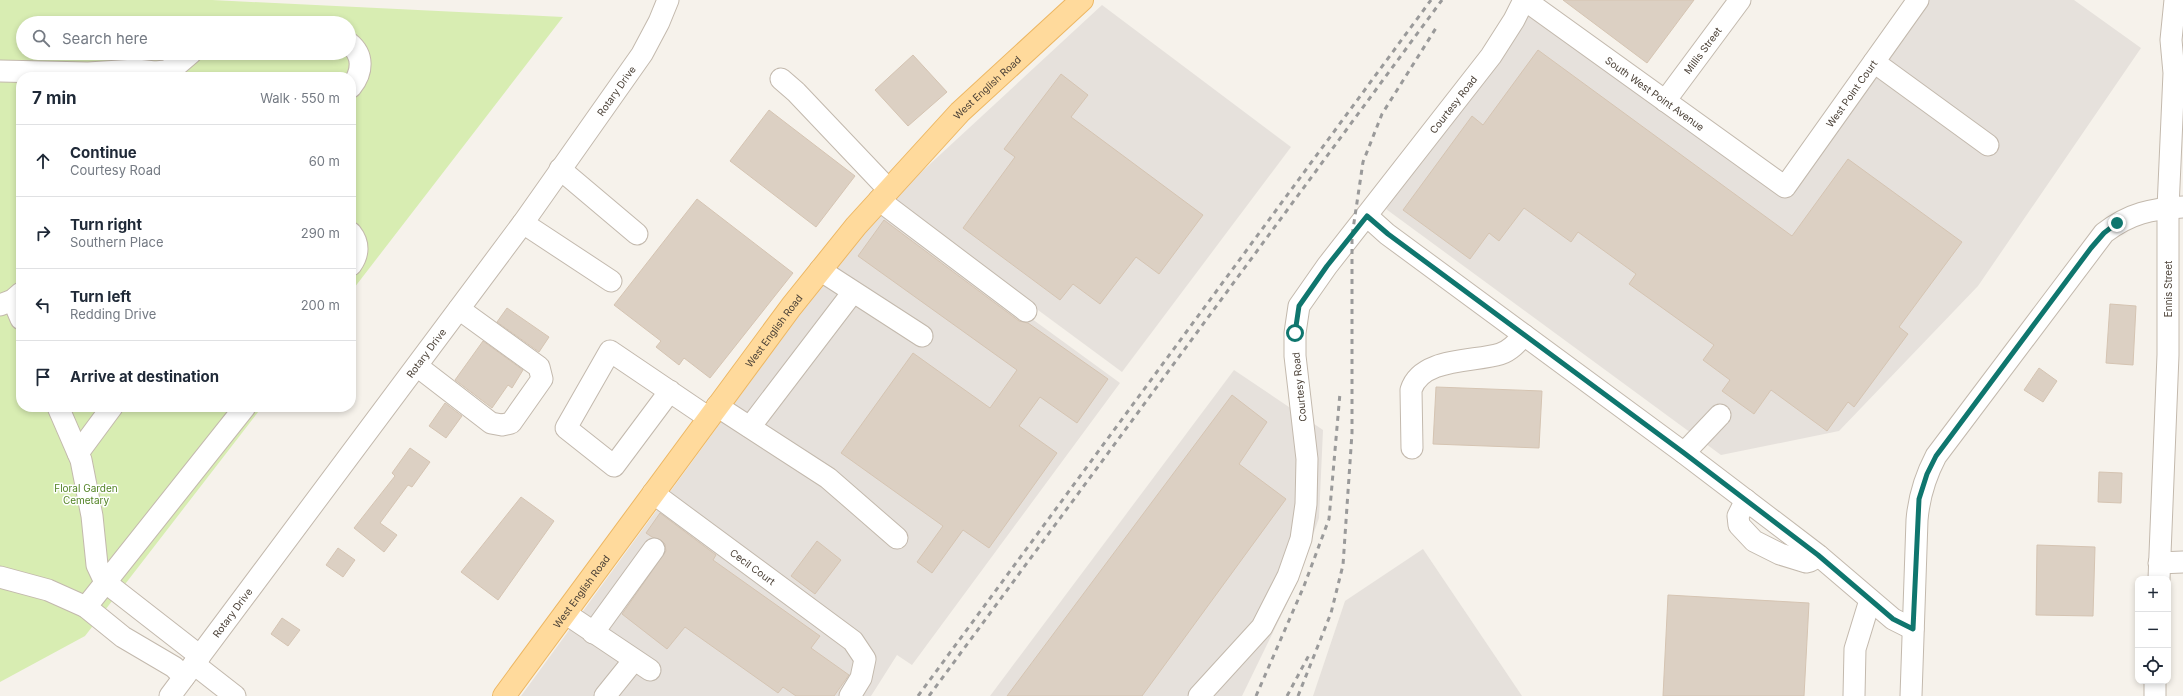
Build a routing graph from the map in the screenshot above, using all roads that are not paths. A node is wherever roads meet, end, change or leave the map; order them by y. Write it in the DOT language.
graph roads {
  1 [pos="668,0"];
  2 [pos="1524,0"];
  3 [pos="1740,0"];
  4 [pos="1918,0"];
  5 [pos="2175,0"];
  6 [pos="1076,2"];
  7 [pos="356,50"];
  8 [pos="183,60"];
  9 [pos="1874,62"];
  10 [pos="0,71"];
  11 [pos="2178,71"];
  12 [pos="22,72"];
  13 [pos="106,72"];
  14 [pos="155,72"];
  15 [pos="155,72"];
  16 [pos="356,76"];
  17 [pos="781,79"];
  18 [pos="1665,101"];
  19 [pos="1988,145"];
  20 [pos="560,169"];
  21 [pos="1785,187"];
  22 [pos="884,195"];
  23 [pos="2176,208"];
  24 [pos="1367,216"];
  25 [pos="523,223"];
  26 [pos="637,234"];
  27 [pos="356,238"];
  28 [pos="356,258"];
  29 [pos="820,270"];
  30 [pos="611,281"];
  31 [pos="853,292"];
  32 [pos="11,299"];
  33 [pos="16,309"];
  34 [pos="459,309"];
  35 [pos="1026,311"];
  36 [pos="1524,335"];
  37 [pos="922,336"];
  38 [pos="417,366"];
  39 [pos="670,391"];
  40 [pos="60,412"];
  41 [pos="108,412"];
  42 [pos="241,412"];
  43 [pos="713,412"];
  44 [pos="1720,415"];
  45 [pos="750,427"];
  46 [pos="1412,448"];
  47 [pos="78,453"];
  48 [pos="1684,453"];
  49 [pos="653,493"];
  50 [pos="1746,500"];
  51 [pos="1794,536"];
  52 [pos="897,538"];
  53 [pos="654,549"];
  54 [pos="1780,554"];
  55 [pos="1820,556"];
  56 [pos="2183,562"];
  57 [pos="2159,571"];
  58 [pos="0,577"];
  59 [pos="105,582"];
  60 [pos="1870,600"];
  61 [pos="86,607"];
  62 [pos="565,613"];
  63 [pos="1913,629"];
  64 [pos="593,632"];
  65 [pos="193,666"];
  66 [pos="2155,684"];
  67 [pos="170,696"];
  68 [pos="235,696"];
  69 [pos="504,696"];
  70 [pos="605,696"];
  71 [pos="850,696"];
  72 [pos="1199,696"];
  73 [pos="1854,696"];
  74 [pos="1911,696"];
  75 [pos="2155,696"];
  1 -- 20 [label="street, Rotary Drive"];
  2 -- 18 [label="street, South West Point Avenue"];
  2 -- 24 [label="street, Courtesy Road"];
  3 -- 18 [label="street, Millis Street"];
  4 -- 9 [label="street, West Point Court"];
  5 -- 11 [label="street, Ennis Street"];
  6 -- 22 [label="main road, West English Road"];
  7 -- 16 [label="street"];
  8 -- 15 [label="street"];
  9 -- 19 [label="street"];
  9 -- 21 [label="street, West Point Court"];
  10 -- 12 [label="street"];
  11 -- 23 [label="street, Ennis Street"];
  13 -- 14 [label="street"];
  17 -- 22 [label="street"];
  18 -- 21 [label="street, South West Point Avenue"];
  20 -- 25 [label="street, Rotary Drive"];
  20 -- 26 [label="street"];
  22 -- 29 [label="main road, West English Road"];
  22 -- 35 [label="street"];
  23 -- 57 [label="street, Ennis Street"];
  23 -- 63 [label="street"];
  24 -- 36 [label="street"];
  24 -- 72 [label="street, Courtesy Road"];
  25 -- 30 [label="street"];
  25 -- 34 [label="street, Rotary Drive"];
  27 -- 28 [label="street"];
  29 -- 31 [label="street"];
  29 -- 43 [label="main road, West English Road"];
  31 -- 37 [label="street"];
  31 -- 45 [label="street"];
  32 -- 33 [label="street"];
  34 -- 38 [label="street, Rotary Drive"];
  34 -- 38 [label="street"];
  36 -- 46 [label="street"];
  36 -- 48 [label="street"];
  38 -- 65 [label="street, Rotary Drive"];
  39 -- 39 [label="street"];
  39 -- 43 [label="street"];
  40 -- 47 [label="street"];
  41 -- 47 [label="street"];
  42 -- 59 [label="street"];
  43 -- 45 [label="street"];
  43 -- 49 [label="main road, West English Road"];
  44 -- 48 [label="street"];
  45 -- 52 [label="street"];
  47 -- 59 [label="street"];
  48 -- 50 [label="street"];
  49 -- 62 [label="main road, West English Road"];
  49 -- 71 [label="street, Cecil Court"];
  50 -- 51 [label="street"];
  50 -- 54 [label="street"];
  51 -- 54 [label="street"];
  51 -- 55 [label="street"];
  53 -- 64 [label="street"];
  54 -- 55 [label="street"];
  55 -- 60 [label="street"];
  56 -- 57 [label="street"];
  58 -- 61 [label="street"];
  59 -- 61 [label="street"];
  59 -- 65 [label="street"];
  60 -- 63 [label="street"];
  60 -- 73 [label="street"];
  61 -- 65 [label="street"];
  62 -- 64 [label="street"];
  62 -- 69 [label="main road, West English Road"];
  63 -- 74 [label="street"];
  64 -- 70 [label="street"];
  65 -- 67 [label="street, Rotary Drive"];
  65 -- 68 [label="street"];
  66 -- 75 [label="street"];
}
